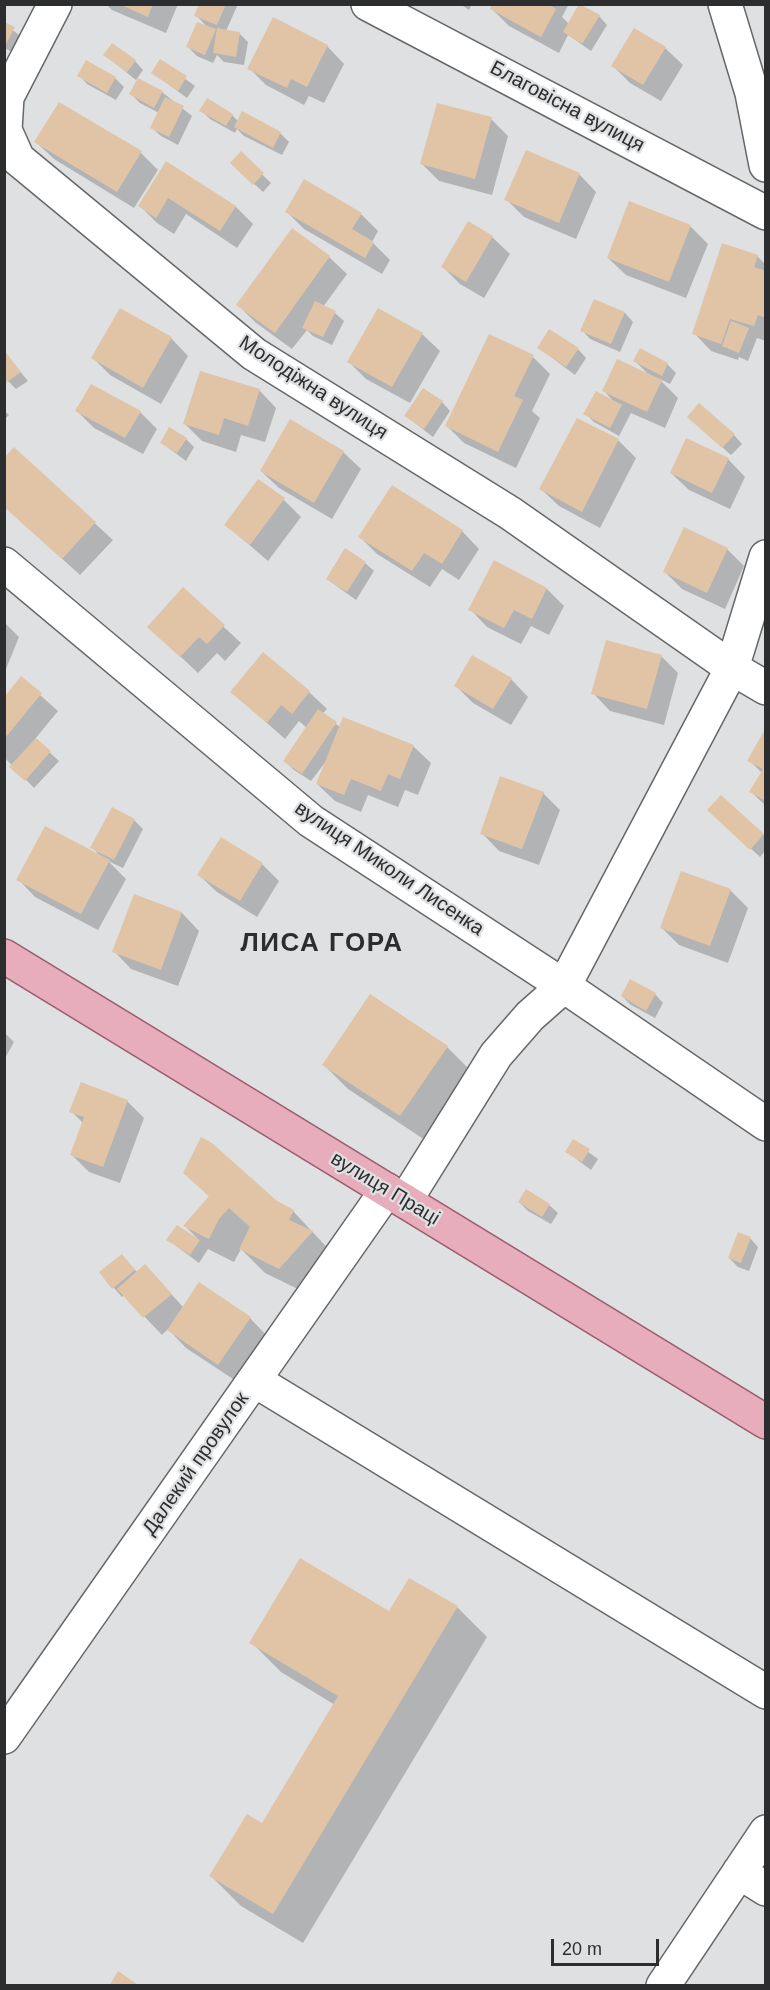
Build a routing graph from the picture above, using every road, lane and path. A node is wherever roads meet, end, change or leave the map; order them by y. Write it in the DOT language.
graph roads {
  1 [pos="55,4"];
  2 [pos="368,4"];
  3 [pos="725,4"];
  4 [pos="765,165"];
  5 [pos="765,213"];
  6 [pos="765,558"];
  7 [pos="4,564"];
  8 [pos="732,668"];
  9 [pos="765,688"];
  10 [pos="4,956"];
  11 [pos="564,986"];
  12 [pos="765,1124"];
  13 [pos="396,1196"];
  14 [pos="254,1380"];
  15 [pos="765,1422"];
  16 [pos="765,1692"];
  17 [pos="4,1737"];
  18 [pos="765,1832"];
  19 [pos="752,1881"];
  20 [pos="663,1986"];
  1 -- 8 [label="street, Молодіжна вулиця"];
  2 -- 5 [label="street, Благовісна вулиця"];
  3 -- 4 [label="street"];
  6 -- 8 [label="street"];
  7 -- 11 [label="street, вулиця Миколи Лисенка"];
  8 -- 9 [label="street, Молодіжна вулиця"];
  8 -- 11 [label="street"];
  10 -- 13 [label="main road, вулиця Праці"];
  11 -- 12 [label="street, вулиця Миколи Лисенка"];
  11 -- 13 [label="street, Далекий провулок"];
  13 -- 14 [label="street, Далекий провулок"];
  13 -- 15 [label="main road, вулиця Праці"];
  14 -- 16 [label="street"];
  14 -- 17 [label="street, Далекий провулок"];
  18 -- 19 [label="street"];
  19 -- 20 [label="street"];
}
